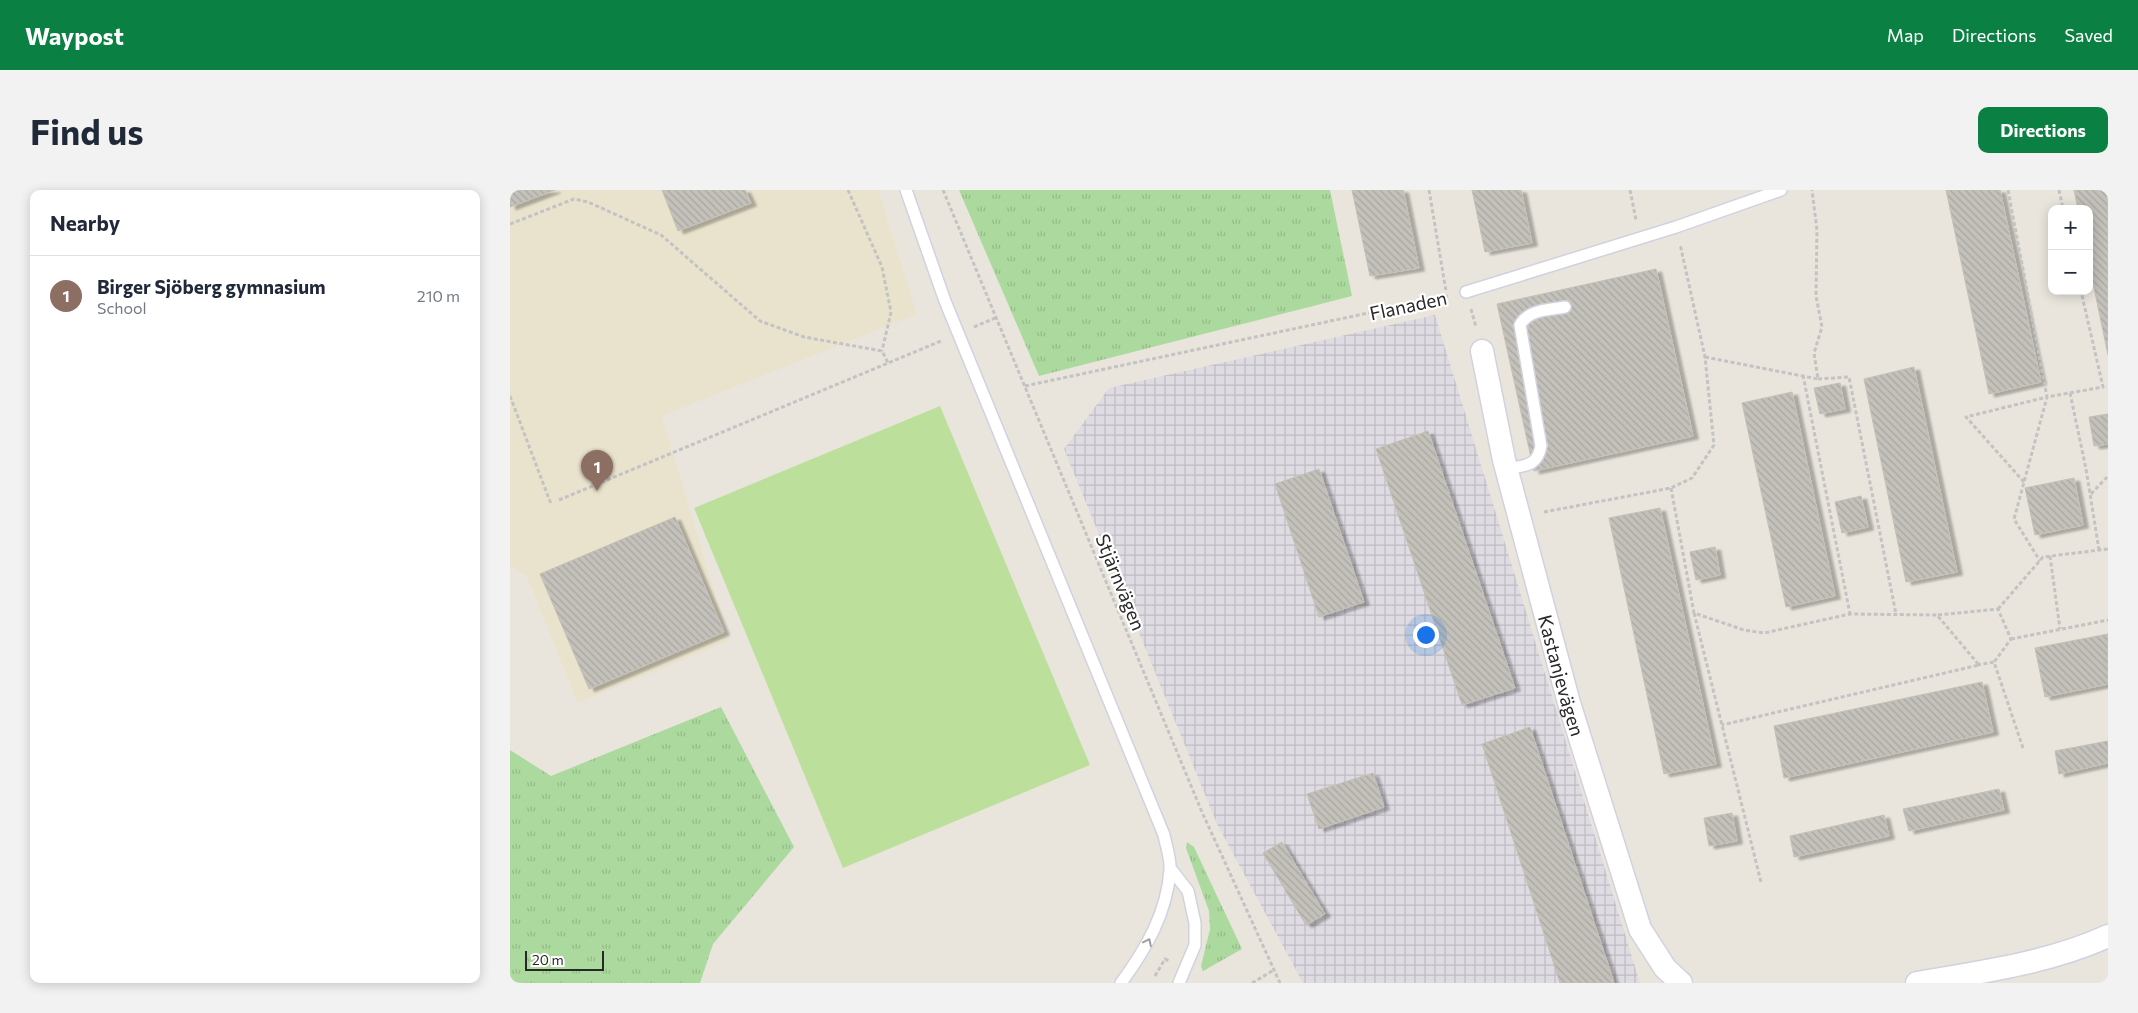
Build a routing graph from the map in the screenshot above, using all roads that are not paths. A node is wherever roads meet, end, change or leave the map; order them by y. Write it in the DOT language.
graph roads {
  1 [pos="906,190"];
  2 [pos="1781,190"];
  3 [pos="1466,292"];
  4 [pos="1565,307"];
  5 [pos="1482,351"];
  6 [pos="1507,470"];
  7 [pos="1170,868"];
  8 [pos="2108,936"];
  9 [pos="1121,983"];
  10 [pos="1179,983"];
  11 [pos="1682,983"];
  12 [pos="1917,983"];
  1 -- 7 [label="lane"];
  2 -- 3 [label="lane, Flanaden"];
  4 -- 6 [label="lane"];
  5 -- 6 [label="street, Kastanjevägen"];
  6 -- 11 [label="street, Kastanjevägen"];
  9 -- 7 [label="lane, one-way"];
  7 -- 10 [label="lane"];
  8 -- 12 [label="street"];
}
